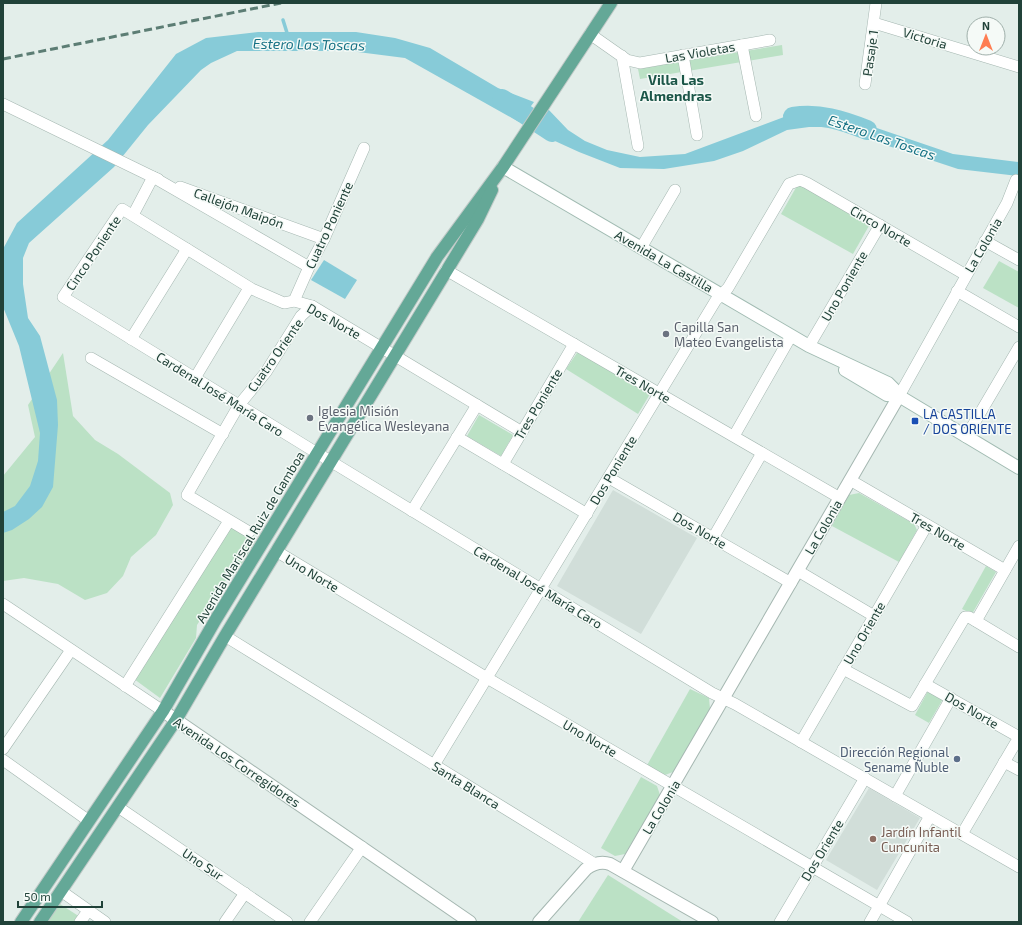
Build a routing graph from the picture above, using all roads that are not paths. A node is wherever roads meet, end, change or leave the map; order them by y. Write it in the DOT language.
graph roads {
  1 [pos="611,3"];
  2 [pos="876,3"];
  3 [pos="874,23"];
  4 [pos="590,34"];
  5 [pos="770,40"];
  6 [pos="742,45"];
  7 [pos="683,55"];
  8 [pos="622,56"];
  9 [pos="1019,67"];
  10 [pos="865,84"];
  11 [pos="3,104"];
  12 [pos="756,116"];
  13 [pos="697,135"];
  14 [pos="638,146"];
  15 [pos="364,148"];
  16 [pos="503,167"];
  17 [pos="153,177"];
  18 [pos="796,180"];
  19 [pos="1016,180"];
  20 [pos="675,190"];
  21 [pos="122,209"];
  22 [pos="133,215"];
  23 [pos="880,225"];
  24 [pos="324,239"];
  25 [pos="985,241"];
  26 [pos="642,248"];
  27 [pos="187,249"];
  28 [pos="1019,260"];
  29 [pos="309,267"];
  30 [pos="446,270"];
  31 [pos="966,275"];
  32 [pos="249,288"];
  33 [pos="957,292"];
  34 [pos="722,294"];
  35 [pos="63,296"];
  36 [pos="294,301"];
  37 [pos="312,306"];
  38 [pos="1019,327"];
  39 [pos="791,336"];
  40 [pos="131,338"];
  41 [pos="574,344"];
  42 [pos="809,346"];
  43 [pos="1019,347"];
  44 [pos="381,348"];
  45 [pos="394,356"];
  46 [pos="91,358"];
  47 [pos="1015,362"];
  48 [pos="195,378"];
  49 [pos="660,393"];
  50 [pos="899,396"];
  51 [pos="477,405"];
  52 [pos="239,406"];
  53 [pos="522,432"];
  54 [pos="223,434"];
  55 [pos="734,436"];
  56 [pos="457,437"];
  57 [pos="966,437"];
  58 [pos="317,453"];
  59 [pos="762,453"];
  60 [pos="330,462"];
  61 [pos="503,464"];
  62 [pos="1019,468"];
  63 [pos="609,478"];
  64 [pos="850,480"];
  65 [pos="840,498"];
  66 [pos="412,511"];
  67 [pos="587,514"];
  68 [pos="229,521"];
  69 [pos="927,525"];
  70 [pos="249,532"];
  71 [pos="713,538"];
  72 [pos="1019,546"];
  73 [pos="276,551"];
  74 [pos="1005,570"];
  75 [pos="798,571"];
  76 [pos="791,583"];
  77 [pos="541,589"];
  78 [pos="3,604"];
  79 [pos="874,616"];
  80 [pos="970,619"];
  81 [pos="224,636"];
  82 [pos="1019,647"];
  83 [pos="71,650"];
  84 [pos="843,669"];
  85 [pos="487,678"];
  86 [pos="925,684"];
  87 [pos="125,686"];
  88 [pos="951,698"];
  89 [pos="724,699"];
  90 [pos="163,711"];
  91 [pos="176,720"];
  92 [pos="1019,737"];
  93 [pos="801,742"];
  94 [pos="3,749"];
  95 [pos="3,760"];
  96 [pos="1004,762"];
  97 [pos="434,765"];
  98 [pos="1019,770"];
  99 [pos="865,778"];
  100 [pos="673,787"];
  101 [pos="895,796"];
  102 [pos="118,807"];
  103 [pos="930,816"];
  104 [pos="89,821"];
  105 [pos="962,834"];
  106 [pos="362,847"];
  107 [pos="595,864"];
  108 [pos="813,867"];
  109 [pos="1019,867"];
  110 [pos="623,871"];
  111 [pos="61,892"];
  112 [pos="244,893"];
  113 [pos="879,906"];
  114 [pos="88,910"];
  115 [pos="21,922"];
  116 [pos="40,922"];
  117 [pos="80,922"];
  118 [pos="105,922"];
  119 [pos="225,922"];
  120 [pos="287,922"];
  121 [pos="310,922"];
  122 [pos="470,922"];
  123 [pos="539,922"];
  124 [pos="712,922"];
  125 [pos="780,922"];
  126 [pos="870,922"];
  127 [pos="907,922"];
  1 -- 4 [label="main road, Avenida Mariscal Ruiz de Gamboa"];
  2 -- 3 [label="street"];
  3 -- 9 [label="street, Victoria"];
  3 -- 10 [label="street, Pasaje 1"];
  4 -- 8 [label="street, Las Violetas"];
  4 -- 16 [label="main road, Avenida Mariscal Ruiz de Gamboa"];
  5 -- 6 [label="street, Las Violetas"];
  6 -- 7 [label="street, Las Violetas"];
  6 -- 12 [label="street"];
  7 -- 8 [label="street, Las Violetas"];
  7 -- 13 [label="street"];
  8 -- 14 [label="street"];
  11 -- 17 [label="street, Callejón Maipón"];
  15 -- 24 [label="street, Cuatro Poniente"];
  16 -- 26 [label="street, Avenida La Castilla"];
  16 -- 30 [label="main road, Avenida Mariscal Ruiz de Gamboa"];
  16 -- 44 [label="main road, Avenida Mariscal Ruiz de Gamboa"];
  17 -- 22 [label="street, Cinco Poniente"];
  17 -- 24 [label="street, Callejón Maipón"];
  17 -- 29 [label="street, Callejón Maipón"];
  18 -- 23 [label="street, Cinco Norte"];
  18 -- 34 [label="street, Dos Poniente"];
  19 -- 25 [label="street, La Colonia"];
  20 -- 26 [label="street"];
  21 -- 22 [label="street, Dos Norte"];
  21 -- 35 [label="street, Cinco Poniente"];
  22 -- 27 [label="street, Dos Norte"];
  23 -- 31 [label="street, Cinco Norte"];
  23 -- 42 [label="street, Uno Poniente"];
  24 -- 29 [label="street, Cuatro Poniente"];
  25 -- 28 [label="street"];
  25 -- 31 [label="street, La Colonia"];
  26 -- 34 [label="street, Avenida La Castilla"];
  27 -- 32 [label="street, Dos Norte"];
  27 -- 40 [label="street"];
  29 -- 36 [label="street, Cuatro Poniente"];
  30 -- 41 [label="street, Tres Norte"];
  30 -- 45 [label="main road, Avenida Mariscal Ruiz de Gamboa"];
  31 -- 33 [label="street, La Colonia"];
  32 -- 36 [label="street, Dos Norte"];
  32 -- 48 [label="street"];
  33 -- 38 [label="street"];
  33 -- 50 [label="street, La Colonia"];
  34 -- 39 [label="street, Avenida La Castilla"];
  34 -- 49 [label="street, Dos Poniente"];
  35 -- 40 [label="street, Cardenal José María Caro"];
  36 -- 37 [label="street, Dos Norte"];
  37 -- 44 [label="street, Dos Norte"];
  37 -- 52 [label="street, Cuatro Oriente"];
  39 -- 42 [label="street, Avenida La Castilla"];
  39 -- 55 [label="street"];
  40 -- 48 [label="street, Cardenal José María Caro"];
  41 -- 49 [label="street, Tres Norte"];
  41 -- 53 [label="street, Tres Poniente"];
  42 -- 50 [label="street, Avenida La Castilla"];
  43 -- 47 [label="street"];
  44 -- 45 [label="street, Dos Norte"];
  44 -- 58 [label="main road, Avenida Mariscal Ruiz de Gamboa"];
  45 -- 51 [label="street, Dos Norte"];
  45 -- 60 [label="main road, Avenida Mariscal Ruiz de Gamboa"];
  46 -- 54 [label="street"];
  47 -- 57 [label="street"];
  48 -- 52 [label="street, Cardenal José María Caro"];
  49 -- 55 [label="street, Tres Norte"];
  49 -- 63 [label="street, Dos Poniente"];
  50 -- 57 [label="street, Avenida La Castilla"];
  50 -- 64 [label="street, La Colonia"];
  51 -- 53 [label="street, Dos Norte"];
  51 -- 56 [label="street"];
  52 -- 54 [label="street"];
  52 -- 58 [label="street, Cardenal José María Caro"];
  53 -- 61 [label="street, Tres Poniente"];
  54 -- 68 [label="street"];
  55 -- 59 [label="street, Tres Norte"];
  56 -- 61 [label="street"];
  56 -- 66 [label="street"];
  57 -- 62 [label="street, Avenida La Castilla"];
  58 -- 60 [label="street, Cardenal José María Caro"];
  58 -- 90 [label="main road, Avenida Mariscal Ruiz de Gamboa"];
  59 -- 65 [label="street, Tres Norte"];
  59 -- 71 [label="street"];
  60 -- 66 [label="street, Cardenal José María Caro"];
  60 -- 73 [label="main road, Avenida Mariscal Ruiz de Gamboa"];
  61 -- 67 [label="street"];
  63 -- 67 [label="street, Dos Poniente"];
  63 -- 71 [label="street, Dos Norte"];
  64 -- 65 [label="street, La Colonia"];
  64 -- 69 [label="street, Tres Norte"];
  65 -- 75 [label="street, La Colonia"];
  66 -- 77 [label="street, Cardenal José María Caro"];
  67 -- 77 [label="street, Dos Poniente"];
  68 -- 70 [label="street"];
  68 -- 87 [label="street, Avenida Mariscal Ruiz de Gamboa"];
  69 -- 74 [label="street, Tres Norte"];
  69 -- 79 [label="street, Uno Oriente"];
  71 -- 76 [label="street, Dos Norte"];
  72 -- 74 [label="street"];
  73 -- 81 [label="main road, Avenida Mariscal Ruiz de Gamboa"];
  73 -- 85 [label="street, Uno Norte"];
  74 -- 80 [label="street"];
  75 -- 76 [label="street, La Colonia"];
  75 -- 79 [label="street"];
  76 -- 89 [label="street, La Colonia"];
  77 -- 85 [label="street, Dos Poniente"];
  77 -- 89 [label="street, Cardenal José María Caro"];
  78 -- 83 [label="street, Avenida Los Corregidores"];
  79 -- 84 [label="street, Uno Oriente"];
  80 -- 82 [label="street"];
  80 -- 86 [label="street"];
  81 -- 91 [label="main road, Avenida Mariscal Ruiz de Gamboa"];
  81 -- 97 [label="street, Santa Blanca"];
  83 -- 87 [label="street, Avenida Los Corregidores"];
  83 -- 94 [label="street"];
  84 -- 86 [label="street"];
  84 -- 93 [label="street, Uno Oriente"];
  85 -- 97 [label="street, Dos Poniente"];
  85 -- 100 [label="street, Uno Norte"];
  86 -- 88 [label="street, Dos Norte"];
  87 -- 90 [label="street, Avenida Los Corregidores"];
  88 -- 92 [label="street, Dos Norte"];
  88 -- 101 [label="street"];
  89 -- 93 [label="street, Cardenal José María Caro"];
  89 -- 100 [label="street, La Colonia"];
  90 -- 91 [label="street, Avenida Los Corregidores"];
  90 -- 104 [label="main road, Avenida Mariscal Ruiz de Gamboa"];
  91 -- 102 [label="main road, Avenida Mariscal Ruiz de Gamboa"];
  91 -- 106 [label="street, Avenida Los Corregidores"];
  92 -- 96 [label="street"];
  93 -- 99 [label="street, Cardenal José María Caro"];
  95 -- 104 [label="street"];
  96 -- 98 [label="street"];
  96 -- 105 [label="street"];
  97 -- 107 [label="street, Santa Blanca"];
  99 -- 101 [label="street, Cardenal José María Caro"];
  99 -- 108 [label="street, Dos Oriente"];
  100 -- 108 [label="street, Uno Norte"];
  100 -- 110 [label="street, La Colonia"];
  101 -- 103 [label="street, Cardenal José María Caro"];
  102 -- 111 [label="main road, Avenida Mariscal Ruiz de Gamboa"];
  102 -- 112 [label="street, Uno Sur"];
  103 -- 105 [label="street, Cardenal José María Caro"];
  103 -- 113 [label="street"];
  104 -- 115 [label="main road, Avenida Mariscal Ruiz de Gamboa"];
  105 -- 109 [label="street, Cardenal José María Caro"];
  106 -- 121 [label="street"];
  106 -- 122 [label="street, Avenida Los Corregidores"];
  107 -- 110 [label="street, Santa Blanca"];
  107 -- 123 [label="street"];
  108 -- 113 [label="street, Uno Norte"];
  108 -- 125 [label="street, Dos Oriente"];
  110 -- 124 [label="street, Santa Blanca"];
  111 -- 114 [label="street"];
  111 -- 116 [label="main road, Avenida Mariscal Ruiz de Gamboa"];
  112 -- 119 [label="street"];
  112 -- 120 [label="street, Uno Sur"];
  113 -- 126 [label="street"];
  113 -- 127 [label="street, Uno Norte"];
  114 -- 117 [label="street"];
  114 -- 118 [label="street"];
}
